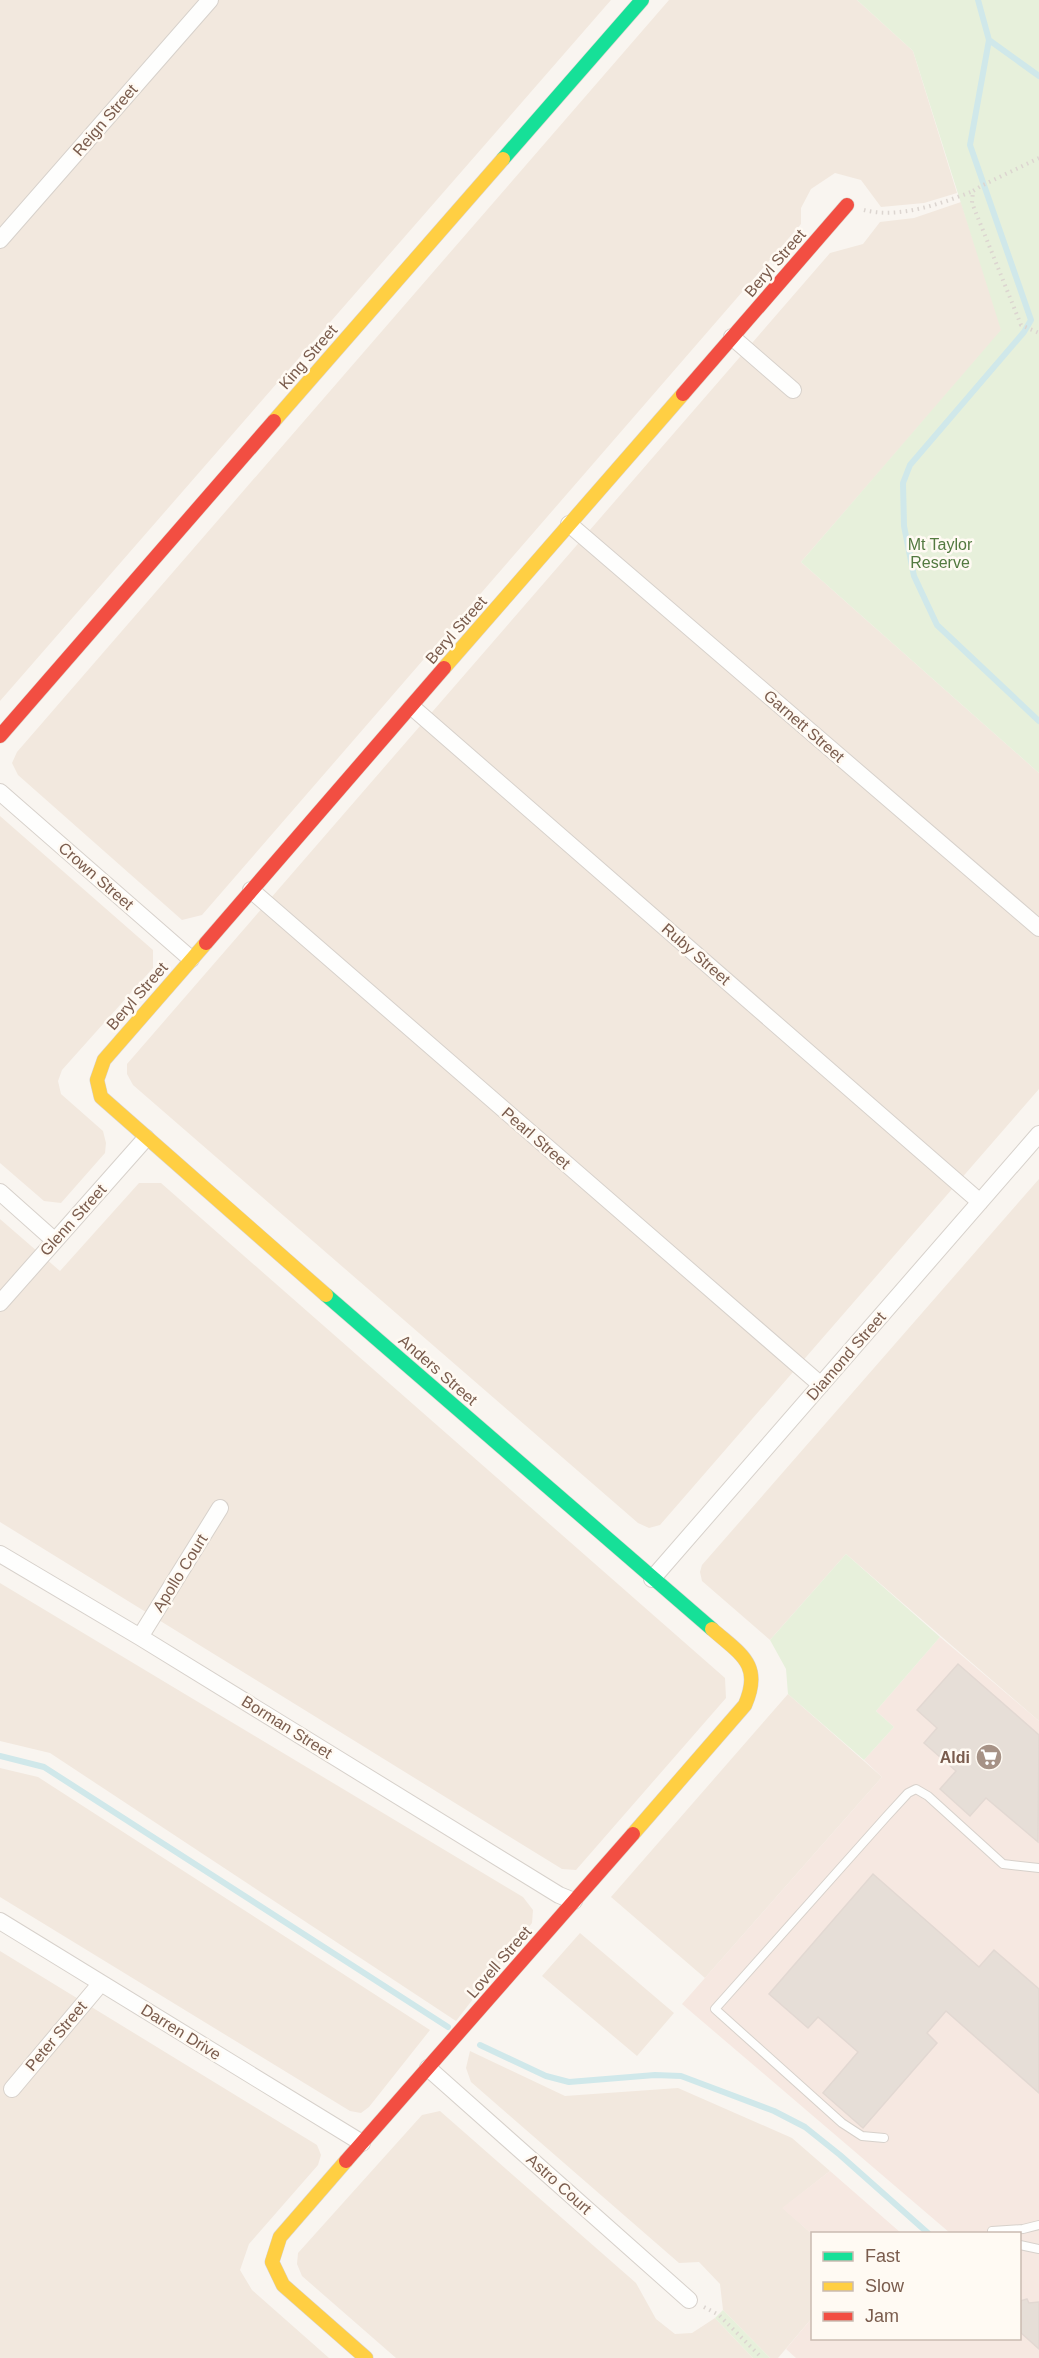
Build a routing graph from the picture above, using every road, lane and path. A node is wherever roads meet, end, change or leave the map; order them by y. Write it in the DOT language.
graph roads {
  1 [pos="210,0"];
  2 [pos="642,0"];
  3 [pos="1039,158"];
  4 [pos="974,191"];
  5 [pos="847,205"];
  6 [pos="0,240"];
  7 [pos="1039,333"];
  8 [pos="732,337"];
  9 [pos="793,390"];
  10 [pos="569,524"];
  11 [pos="411,707"];
  12 [pos="0,736"];
  13 [pos="0,792"];
  14 [pos="251,890"];
  15 [pos="1039,928"];
  16 [pos="191,959"];
  17 [pos="97,1080"];
  18 [pos="1039,1134"];
  19 [pos="146,1138"];
  20 [pos="0,1192"];
  21 [pos="980,1202"];
  22 [pos="55,1241"];
  23 [pos="0,1303"];
  24 [pos="821,1385"];
  25 [pos="220,1508"];
  26 [pos="0,1554"];
  27 [pos="652,1578"];
  28 [pos="140,1637"];
  29 [pos="753,1686"];
  30 [pos="1039,1868"];
  31 [pos="574,1901"];
  32 [pos="0,1921"];
  33 [pos="101,1983"];
  34 [pos="428,2068"];
  35 [pos="12,2089"];
  36 [pos="884,2138"];
  37 [pos="362,2143"];
  38 [pos="1039,2225"];
  39 [pos="994,2232"];
  40 [pos="1021,2246"];
  41 [pos="1039,2249"];
  42 [pos="689,2300"];
  43 [pos="366,2358"];
  44 [pos="762,2358"];
  1 -- 6 [label="street, Reign Street"];
  2 -- 12 [label="street, King Street"];
  3 -- 4 [label="path"];
  4 -- 5 [label="path"];
  4 -- 7 [label="path"];
  5 -- 8 [label="street, Beryl Street"];
  8 -- 9 [label="street"];
  8 -- 10 [label="street, Beryl Street"];
  10 -- 11 [label="street, Beryl Street"];
  10 -- 15 [label="street, Garnett Street"];
  11 -- 14 [label="street, Beryl Street"];
  11 -- 21 [label="street, Ruby Street"];
  13 -- 16 [label="street, Crown Street"];
  14 -- 16 [label="street, Beryl Street"];
  14 -- 24 [label="street, Pearl Street"];
  16 -- 17 [label="street, Beryl Street"];
  17 -- 19 [label="street, Anders Street"];
  18 -- 21 [label="street, Diamond Street"];
  19 -- 22 [label="street, Glenn Street"];
  19 -- 27 [label="street, Anders Street"];
  20 -- 22 [label="street"];
  21 -- 24 [label="street, Diamond Street"];
  22 -- 23 [label="street, Glenn Street"];
  24 -- 27 [label="street, Diamond Street"];
  25 -- 28 [label="street, Apollo Court"];
  26 -- 28 [label="street, Borman Street"];
  27 -- 29 [label="street, Anders Street"];
  28 -- 31 [label="street, Borman Street"];
  29 -- 31 [label="street, Lovell Street"];
  30 -- 36 [label="lane"];
  31 -- 34 [label="street, Lovell Street"];
  32 -- 33 [label="street, Darren Drive"];
  33 -- 35 [label="street, Peter Street"];
  33 -- 37 [label="street, Darren Drive"];
  34 -- 37 [label="street, Lovell Street"];
  34 -- 42 [label="street, Astro Court"];
  37 -- 43 [label="street, Lovell Street"];
  38 -- 39 [label="lane"];
  40 -- 41 [label="lane"];
  42 -- 44 [label="path"];
}
